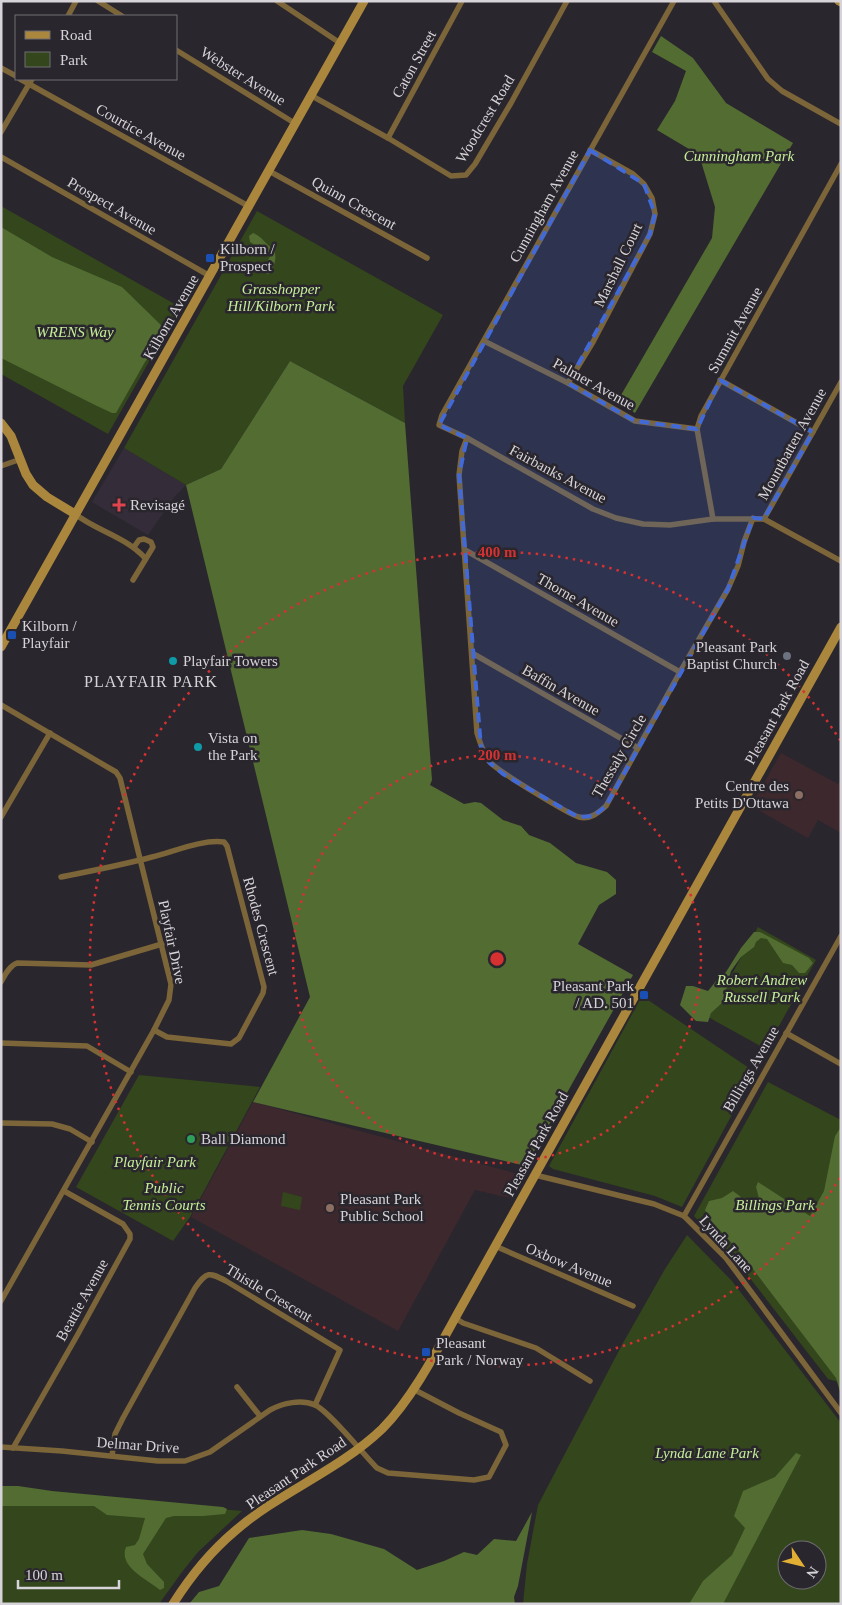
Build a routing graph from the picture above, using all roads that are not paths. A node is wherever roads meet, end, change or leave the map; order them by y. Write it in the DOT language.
graph roads {
  1 [pos="76,1"];
  2 [pos="98,1"];
  3 [pos="277,1"];
  4 [pos="364,1"];
  5 [pos="462,1"];
  6 [pos="567,1"];
  7 [pos="674,1"];
  8 [pos="714,1"];
  9 [pos="69,15"];
  10 [pos="120,15"];
  11 [pos="340,43"];
  12 [pos="178,51"];
  13 [pos="1,68"];
  14 [pos="15,75"];
  15 [pos="30,81"];
  16 [pos="312,96"];
  17 [pos="296,124"];
  18 [pos="841,124"];
  19 [pos="1,132"];
  20 [pos="388,138"];
  21 [pos="590,150"];
  22 [pos="1,157"];
  23 [pos="841,164"];
  24 [pos="269,171"];
  25 [pos="250,207"];
  26 [pos="426,258"];
  27 [pos="210,276"];
  28 [pos="484,340"];
  29 [pos="720,380"];
  30 [pos="841,382"];
  31 [pos="568,383"];
  32 [pos="1,423"];
  33 [pos="439,425"];
  34 [pos="697,430"];
  35 [pos="813,432"];
  36 [pos="467,438"];
  37 [pos="21,459"];
  38 [pos="1,466"];
  39 [pos="75,514"];
  40 [pos="713,518"];
  41 [pos="753,518"];
  42 [pos="764,519"];
  43 [pos="134,547"];
  44 [pos="465,550"];
  45 [pos="145,558"];
  46 [pos="841,560"];
  47 [pos="133,580"];
  48 [pos="841,628"];
  49 [pos="1,647"];
  50 [pos="472,653"];
  51 [pos="680,672"];
  52 [pos="1,704"];
  53 [pos="50,733"];
  54 [pos="638,748"];
  55 [pos="1,817"];
  56 [pos="142,860"];
  57 [pos="61,877"];
  58 [pos="841,936"];
  59 [pos="162,944"];
  60 [pos="1,982"];
  61 [pos="154,1030"];
  62 [pos="786,1033"];
  63 [pos="1,1043"];
  64 [pos="841,1064"];
  65 [pos="131,1072"];
  66 [pos="1,1123"];
  67 [pos="92,1142"];
  68 [pos="535,1174"];
  69 [pos="64,1191"];
  70 [pos="684,1216"];
  71 [pos="495,1246"];
  72 [pos="1,1300"];
  73 [pos="633,1306"];
  74 [pos="455,1318"];
  75 [pos="590,1381"];
  76 [pos="237,1387"];
  77 [pos="413,1389"];
  78 [pos="315,1405"];
  79 [pos="841,1413"];
  80 [pos="260,1416"];
  81 [pos="1,1447"];
  82 [pos="13,1448"];
  83 [pos="358,1448"];
  84 [pos="112,1456"];
  85 [pos="173,1604"];
  1 -- 9 [label="street"];
  2 -- 10 [label="street"];
  3 -- 11 [label="street"];
  4 -- 11 [label="street, Kilborn Avenue"];
  5 -- 20 [label="street, Caton Street"];
  6 -- 20 [label="street, Woodcrest Road"];
  7 -- 21 [label="street, Cunningham Avenue"];
  8 -- 18 [label="street"];
  11 -- 16 [label="street, Kilborn Avenue"];
  12 -- 17 [label="street, Webster Avenue"];
  13 -- 14 [label="street"];
  15 -- 19 [label="street"];
  15 -- 25 [label="street, Courtice Avenue"];
  16 -- 17 [label="street, Kilborn Avenue"];
  16 -- 20 [label="street, Woodcrest Road"];
  17 -- 24 [label="street, Kilborn Avenue"];
  21 -- 28 [label="street, Cunningham Avenue"];
  21 -- 31 [label="street, Marshall Court"];
  22 -- 27 [label="street, Prospect Avenue"];
  23 -- 29 [label="street, Summit Avenue"];
  24 -- 25 [label="street, Kilborn Avenue"];
  24 -- 26 [label="street, Quinn Crescent"];
  25 -- 27 [label="street, Kilborn Avenue"];
  27 -- 39 [label="street, Kilborn Avenue"];
  28 -- 31 [label="street, Palmer Avenue"];
  28 -- 33 [label="street, Cunningham Avenue"];
  29 -- 34 [label="street, Summit Avenue"];
  29 -- 35 [label="street"];
  30 -- 35 [label="street, Mountbatten Avenue"];
  31 -- 34 [label="street, Palmer Avenue"];
  32 -- 37 [label="street"];
  33 -- 36 [label="street, Fairbanks Avenue"];
  34 -- 40 [label="street"];
  35 -- 42 [label="street, Mountbatten Avenue"];
  36 -- 40 [label="street, Fairbanks Avenue"];
  36 -- 44 [label="street, Thessaly Circle"];
  37 -- 38 [label="street"];
  37 -- 39 [label="street"];
  39 -- 43 [label="street"];
  39 -- 49 [label="street, Kilborn Avenue"];
  40 -- 41 [label="street, Fairbanks Avenue"];
  41 -- 42 [label="street, Fairbanks Avenue"];
  41 -- 51 [label="street, Thessaly Circle"];
  42 -- 46 [label="street, Fairbanks Avenue"];
  43 -- 45 [label="street"];
  43 -- 45 [label="street"];
  44 -- 50 [label="street, Thessaly Circle"];
  44 -- 51 [label="street, Thorne Avenue"];
  45 -- 47 [label="street"];
  48 -- 68 [label="street, Pleasant Park Road"];
  50 -- 54 [label="street, Baffin Avenue"];
  50 -- 54 [label="street, Thessaly Circle"];
  51 -- 54 [label="street, Thessaly Circle"];
  52 -- 53 [label="street, Playfair Drive"];
  53 -- 55 [label="street"];
  53 -- 56 [label="street, Playfair Drive"];
  56 -- 57 [label="street"];
  56 -- 59 [label="street, Playfair Drive"];
  56 -- 61 [label="street, Rhodes Crescent"];
  58 -- 62 [label="street, Billings Avenue"];
  59 -- 60 [label="street"];
  59 -- 61 [label="street, Playfair Drive"];
  61 -- 65 [label="street, Playfair Drive"];
  62 -- 64 [label="street"];
  62 -- 70 [label="street, Billings Avenue"];
  63 -- 65 [label="street"];
  65 -- 67 [label="street, Playfair Drive"];
  66 -- 67 [label="street"];
  67 -- 69 [label="street, Playfair Drive"];
  68 -- 70 [label="street, Lynda Lane"];
  68 -- 71 [label="street, Pleasant Park Road"];
  69 -- 72 [label="street, Playfair Drive"];
  69 -- 82 [label="street, Beattie Avenue"];
  70 -- 79 [label="street, Lynda Lane"];
  71 -- 73 [label="street, Oxbow Avenue"];
  71 -- 74 [label="street, Pleasant Park Road"];
  74 -- 75 [label="street"];
  74 -- 77 [label="street, Pleasant Park Road"];
  76 -- 80 [label="street"];
  77 -- 83 [label="street, Pleasant Park Road"];
  77 -- 83 [label="street"];
  78 -- 80 [label="street, Delmar Drive"];
  78 -- 83 [label="street"];
  78 -- 84 [label="street, Thistle Crescent"];
  80 -- 84 [label="street, Delmar Drive"];
  81 -- 82 [label="street, Delmar Drive"];
  82 -- 84 [label="street, Delmar Drive"];
  83 -- 85 [label="street, Pleasant Park Road"];
}
